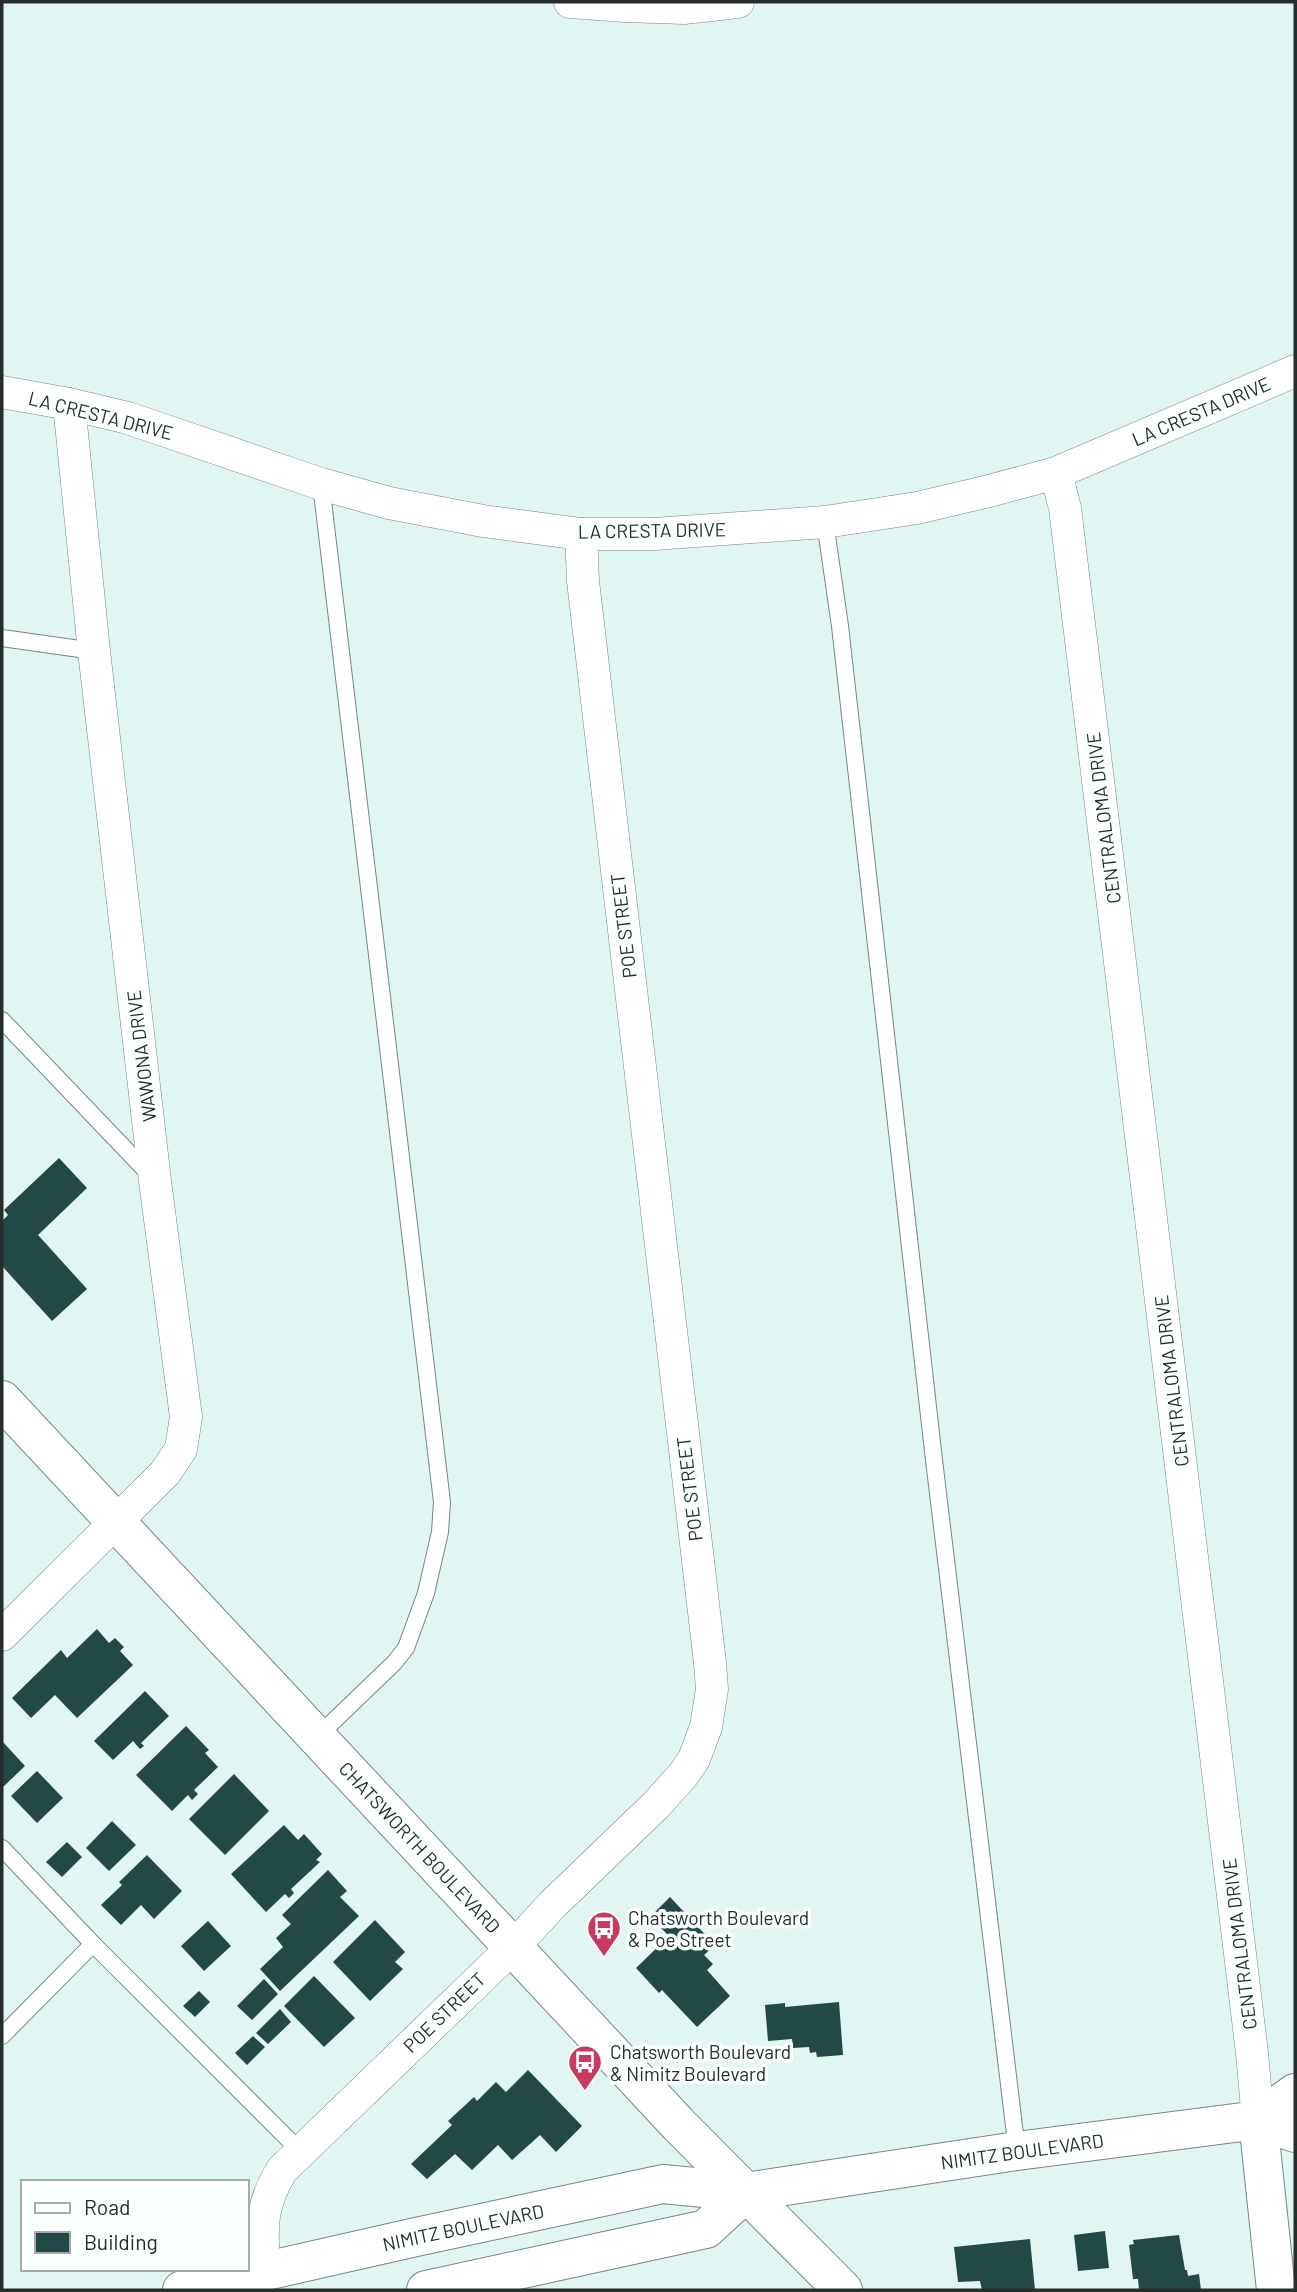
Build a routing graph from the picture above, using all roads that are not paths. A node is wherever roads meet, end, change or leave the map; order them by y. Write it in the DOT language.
graph roads {
  1 [pos="570,2"];
  2 [pos="737,2"];
  3 [pos="1295,371"];
  4 [pos="2,392"];
  5 [pos="69,404"];
  6 [pos="1056,473"];
  7 [pos="321,484"];
  8 [pos="825,522"];
  9 [pos="581,534"];
  10 [pos="2,638"];
  11 [pos="94,651"];
  12 [pos="2,1020"];
  13 [pos="155,1181"];
  14 [pos="2,1400"];
  15 [pos="117,1522"];
  16 [pos="2,1635"];
  17 [pos="317,1737"];
  18 [pos="2,1848"];
  19 [pos="93,1944"];
  20 [pos="513,1947"];
  21 [pos="2,2036"];
  22 [pos="1295,2093"];
  23 [pos="1258,2120"];
  24 [pos="1295,2133"];
  25 [pos="300,2151"];
  26 [pos="1017,2151"];
  27 [pos="746,2192"];
  28 [pos="264,2271"];
  29 [pos="182,2290"];
  30 [pos="426,2290"];
  31 [pos="843,2290"];
  32 [pos="1276,2290"];
  1 -- 2 [label="street"];
  3 -- 6 [label="street, LA CRESTA DRIVE"];
  4 -- 5 [label="street, LA CRESTA DRIVE"];
  5 -- 7 [label="street, LA CRESTA DRIVE"];
  5 -- 11 [label="street, WAWONA DRIVE"];
  6 -- 8 [label="street, LA CRESTA DRIVE"];
  6 -- 23 [label="street, CENTRALOMA DRIVE"];
  7 -- 9 [label="street, LA CRESTA DRIVE"];
  7 -- 17 [label="lane"];
  8 -- 9 [label="street, LA CRESTA DRIVE"];
  8 -- 26 [label="lane"];
  9 -- 20 [label="street, POE STREET"];
  10 -- 11 [label="lane"];
  11 -- 13 [label="street, WAWONA DRIVE"];
  12 -- 13 [label="lane"];
  13 -- 15 [label="street, WAWONA DRIVE"];
  14 -- 15 [label="main road, CHATSWORTH BOULEVARD"];
  15 -- 16 [label="street, WAWONA DRIVE"];
  15 -- 17 [label="main road, CHATSWORTH BOULEVARD"];
  17 -- 20 [label="main road, CHATSWORTH BOULEVARD"];
  18 -- 19 [label="lane"];
  19 -- 21 [label="lane"];
  19 -- 25 [label="lane"];
  20 -- 25 [label="street, POE STREET"];
  20 -- 27 [label="main road, CHATSWORTH BOULEVARD"];
  22 -- 23 [label="main road, NIMITZ BOULEVARD"];
  23 -- 24 [label="main road, NIMITZ BOULEVARD"];
  23 -- 26 [label="main road, NIMITZ BOULEVARD"];
  23 -- 32 [label="main road, CENTRALOMA DRIVE"];
  25 -- 28 [label="street, POE STREET"];
  26 -- 27 [label="main road, NIMITZ BOULEVARD"];
  27 -- 28 [label="main road, NIMITZ BOULEVARD"];
  27 -- 30 [label="main road"];
  27 -- 31 [label="main road, CHATSWORTH BOULEVARD"];
  28 -- 29 [label="main road, NIMITZ BOULEVARD"];
}
